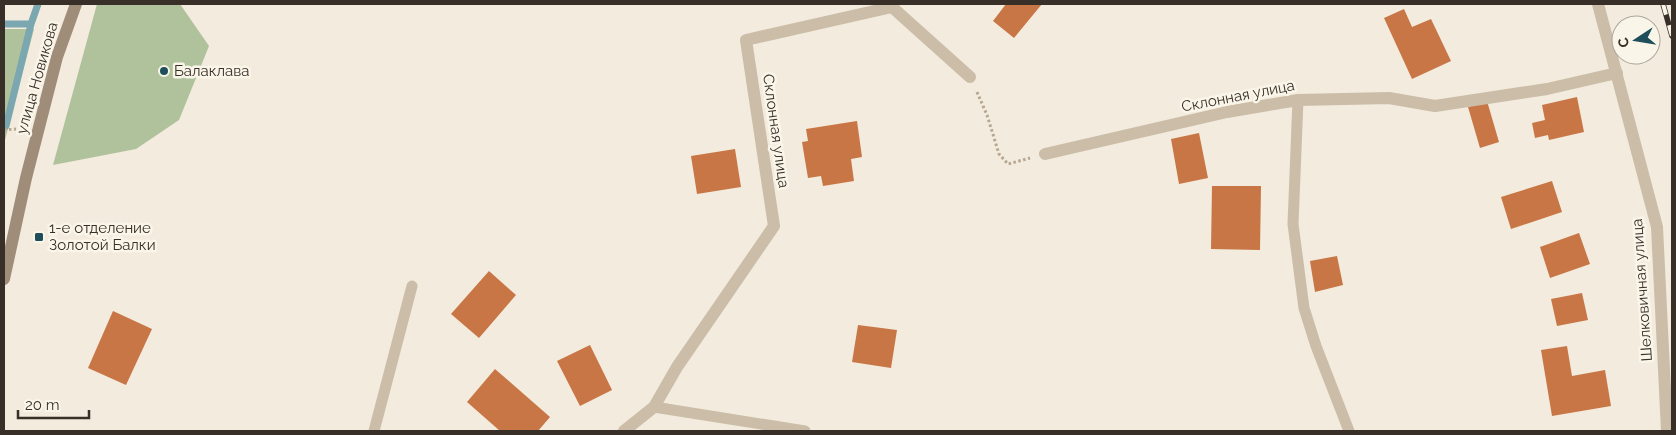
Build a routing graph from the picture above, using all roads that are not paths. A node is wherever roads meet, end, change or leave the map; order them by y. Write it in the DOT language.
graph roads {
  1 [pos="76,4"];
  2 [pos="1598,4"];
  3 [pos="1617,73"];
  4 [pos="970,77"];
  5 [pos="1298,100"];
  6 [pos="1045,154"];
  7 [pos="4,272"];
  8 [pos="412,286"];
  9 [pos="654,407"];
  10 [pos="374,431"];
  11 [pos="624,431"];
  12 [pos="805,431"];
  13 [pos="1349,431"];
  14 [pos="1668,431"];
  1 -- 7 [label="main road, улица Новикова"];
  2 -- 3 [label="street, Шелковичная улица"];
  3 -- 5 [label="street, Склонная улица"];
  3 -- 14 [label="street, Шелковичная улица"];
  4 -- 9 [label="street, Склонная улица"];
  5 -- 6 [label="street, Склонная улица"];
  5 -- 13 [label="lane"];
  8 -- 10 [label="lane"];
  9 -- 11 [label="street, Склонная улица"];
  9 -- 12 [label="lane"];
}
